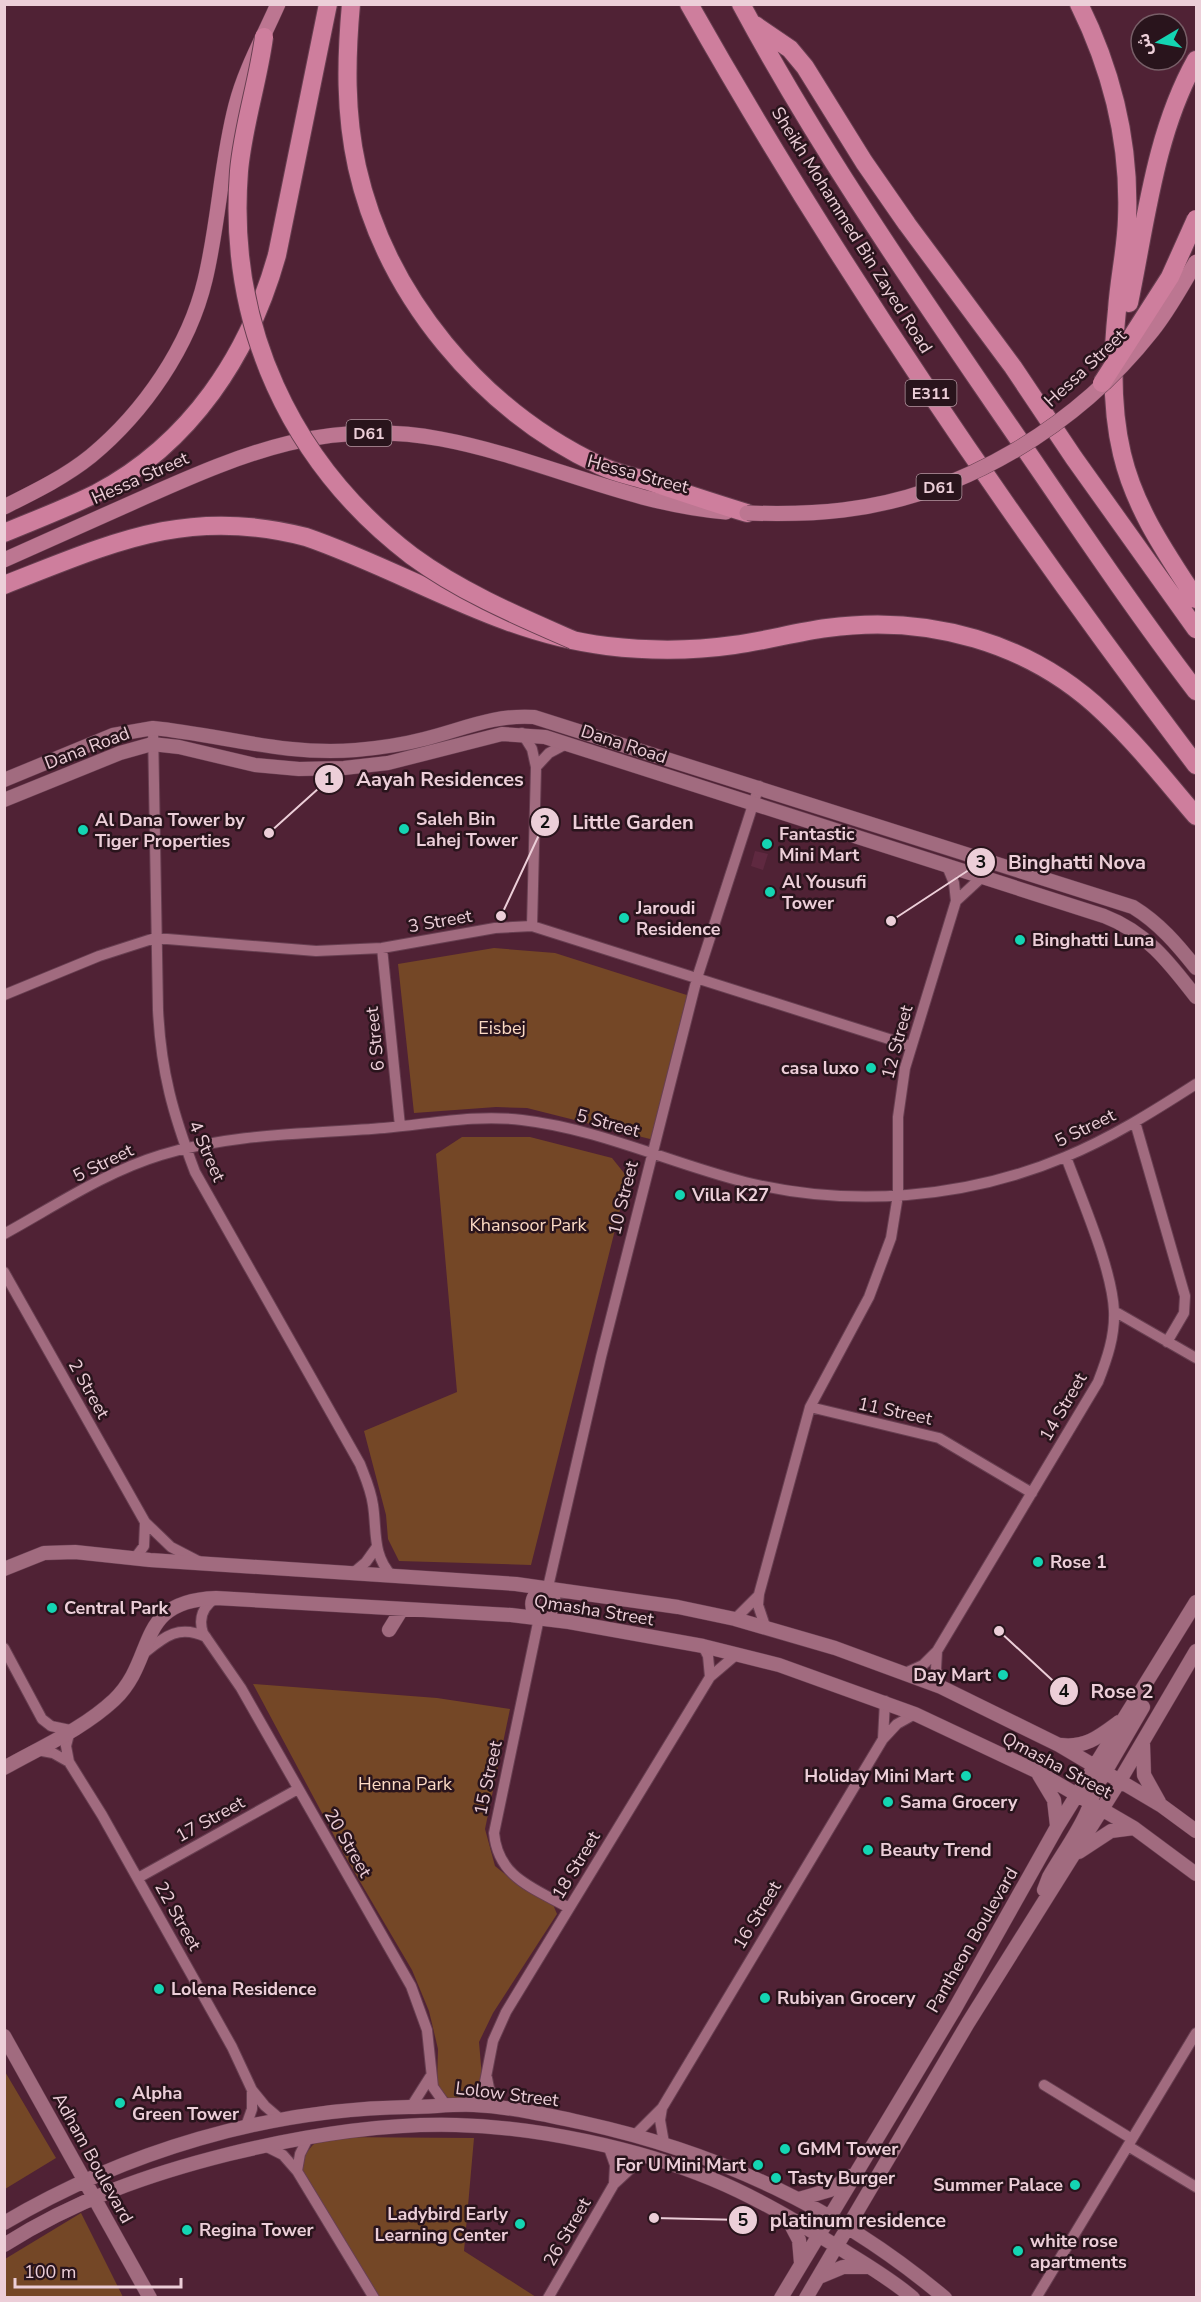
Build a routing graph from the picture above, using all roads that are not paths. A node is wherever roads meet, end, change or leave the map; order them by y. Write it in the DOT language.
graph roads {
  1 [pos="278,4"];
  2 [pos="328,4"];
  3 [pos="351,4"];
  4 [pos="689,4"];
  5 [pos="741,4"];
  6 [pos="1080,4"];
  7 [pos="750,21"];
  8 [pos="264,37"];
  9 [pos="1197,60"];
  10 [pos="1197,219"];
  11 [pos="1197,262"];
  12 [pos="1116,354"];
  13 [pos="1102,383"];
  14 [pos="4,507"];
  15 [pos="747,513"];
  16 [pos="4,533"];
  17 [pos="4,560"];
  18 [pos="4,585"];
  19 [pos="1197,599"];
  20 [pos="1197,629"];
  21 [pos="573,640"];
  22 [pos="1197,691"];
  23 [pos="153,728"];
  24 [pos="522,733"];
  25 [pos="152,744"];
  26 [pos="566,744"];
  27 [pos="1197,765"];
  28 [pos="536,767"];
  29 [pos="4,780"];
  30 [pos="759,786"];
  31 [pos="4,800"];
  32 [pos="752,805"];
  33 [pos="1197,816"];
  34 [pos="946,866"];
  35 [pos="981,877"];
  36 [pos="956,901"];
  37 [pos="532,926"];
  38 [pos="155,938"];
  39 [pos="382,948"];
  40 [pos="1197,968"];
  41 [pos="697,978"];
  42 [pos="4,995"];
  43 [pos="1197,997"];
  44 [pos="911,1046"];
  45 [pos="1197,1084"];
  46 [pos="1135,1122"];
  47 [pos="400,1126"];
  48 [pos="186,1148"];
  49 [pos="651,1152"];
  50 [pos="1066,1156"];
  51 [pos="898,1196"];
  52 [pos="4,1234"];
  53 [pos="4,1272"];
  54 [pos="1114,1311"];
  55 [pos="1167,1342"];
  56 [pos="1197,1358"];
  57 [pos="810,1407"];
  58 [pos="1032,1492"];
  59 [pos="145,1522"];
  60 [pos="376,1548"];
  61 [pos="135,1558"];
  62 [pos="202,1563"];
  63 [pos="4,1569"];
  64 [pos="353,1573"];
  65 [pos="392,1576"];
  66 [pos="548,1587"];
  67 [pos="759,1594"];
  68 [pos="216,1598"];
  69 [pos="1197,1602"];
  70 [pos="402,1609"];
  71 [pos="538,1618"];
  72 [pos="735,1619"];
  73 [pos="765,1626"];
  74 [pos="389,1630"];
  75 [pos="206,1637"];
  76 [pos="703,1646"];
  77 [pos="4,1648"];
  78 [pos="937,1651"];
  79 [pos="1197,1651"];
  80 [pos="737,1654"];
  81 [pos="141,1655"];
  82 [pos="905,1673"];
  83 [pos="710,1677"];
  84 [pos="1149,1679"];
  85 [pos="941,1687"];
  86 [pos="885,1701"];
  87 [pos="915,1714"];
  88 [pos="1128,1715"];
  89 [pos="70,1730"];
  90 [pos="883,1739"];
  91 [pos="1144,1740"];
  92 [pos="1059,1744"];
  93 [pos="35,1750"];
  94 [pos="69,1762"];
  95 [pos="4,1768"];
  96 [pos="1099,1770"];
  97 [pos="1036,1771"];
  98 [pos="1119,1782"];
  99 [pos="298,1789"];
  100 [pos="1077,1794"];
  101 [pos="1097,1806"];
  102 [pos="1162,1806"];
  103 [pos="1057,1827"];
  104 [pos="1134,1828"];
  105 [pos="1197,1831"];
  106 [pos="1072,1857"];
  107 [pos="1197,1874"];
  108 [pos="138,1878"];
  109 [pos="1044,1901"];
  110 [pos="569,1908"];
  111 [pos="1197,2033"];
  112 [pos="4,2036"];
  113 [pos="430,2077"];
  114 [pos="487,2077"];
  115 [pos="1044,2085"];
  116 [pos="252,2090"];
  117 [pos="445,2104"];
  118 [pos="473,2105"];
  119 [pos="411,2107"];
  120 [pos="499,2107"];
  121 [pos="662,2108"];
  122 [pos="279,2118"];
  123 [pos="246,2126"];
  124 [pos="879,2130"];
  125 [pos="636,2134"];
  126 [pos="308,2138"];
  127 [pos="1130,2142"];
  128 [pos="664,2144"];
  129 [pos="265,2146"];
  130 [pos="609,2148"];
  131 [pos="643,2157"];
  132 [pos="856,2170"];
  133 [pos="297,2171"];
  134 [pos="84,2179"];
  135 [pos="614,2184"];
  136 [pos="1197,2187"];
  137 [pos="93,2197"];
  138 [pos="799,2199"];
  139 [pos="786,2215"];
  140 [pos="838,2222"];
  141 [pos="4,2223"];
  142 [pos="818,2235"];
  143 [pos="4,2245"];
  144 [pos="837,2247"];
  145 [pos="801,2264"];
  146 [pos="869,2267"];
  147 [pos="819,2277"];
  148 [pos="150,2298"];
  149 [pos="374,2298"];
  150 [pos="548,2298"];
  151 [pos="781,2298"];
  152 [pos="806,2298"];
  153 [pos="913,2298"];
  154 [pos="945,2298"];
  155 [pos="1036,2298"];
  1 -- 8 [label="main road, Hessa Street"];
  2 -- 16 [label="highway"];
  3 -- 15 [label="highway"];
  4 -- 27 [label="highway, Sheikh Mohammed Bin Zayed Road / E311"];
  5 -- 7 [label="highway, Sheikh Mohammed Bin Zayed Road / E311"];
  6 -- 12 [label="highway"];
  7 -- 20 [label="highway"];
  7 -- 22 [label="highway, Sheikh Mohammed Bin Zayed Road / E311"];
  8 -- 14 [label="main road, Hessa Street, bridge"];
  8 -- 21 [label="highway, bridge"];
  9 -- 12 [label="highway"];
  10 -- 13 [label="highway, bridge"];
  11 -- 13 [label="main road, Hessa Street / D61, bridge"];
  12 -- 19 [label="highway"];
  13 -- 15 [label="main road, Hessa Street / D61, bridge"];
  15 -- 17 [label="main road, Hessa Street / D61"];
  18 -- 21 [label="highway, bridge"];
  21 -- 33 [label="highway"];
  23 -- 25 [label="street, 4 Street"];
  23 -- 29 [label="street, Dana Road"];
  23 -- 30 [label="street, Dana Road"];
  24 -- 25 [label="street, Dana Road"];
  24 -- 26 [label="street, Dana Road"];
  24 -- 28 [label="street"];
  25 -- 31 [label="street, Dana Road"];
  25 -- 38 [label="street, 4 Street"];
  26 -- 28 [label="street"];
  26 -- 32 [label="street, Dana Road"];
  28 -- 37 [label="street"];
  30 -- 32 [label="street, 10 Street"];
  30 -- 40 [label="street, Dana Road"];
  32 -- 34 [label="street, Dana Road"];
  32 -- 41 [label="street, 10 Street"];
  34 -- 35 [label="street, Dana Road"];
  34 -- 36 [label="street"];
  35 -- 36 [label="street, 12 Street"];
  35 -- 43 [label="street, Dana Road"];
  36 -- 44 [label="street, 12 Street"];
  37 -- 39 [label="street, 3 Street"];
  37 -- 41 [label="street, 3 Street"];
  38 -- 39 [label="street, 3 Street"];
  38 -- 42 [label="street, 3 Street"];
  38 -- 48 [label="street, 4 Street"];
  39 -- 47 [label="street, 6 Street"];
  41 -- 44 [label="street, 3 Street"];
  41 -- 49 [label="street, 10 Street"];
  44 -- 51 [label="street, 12 Street"];
  45 -- 46 [label="street, 5 Street"];
  46 -- 50 [label="street, 5 Street"];
  46 -- 55 [label="street"];
  47 -- 48 [label="street, 5 Street"];
  47 -- 49 [label="street, 5 Street"];
  48 -- 52 [label="street, 5 Street"];
  48 -- 60 [label="street, 4 Street"];
  49 -- 51 [label="street, 5 Street"];
  49 -- 66 [label="street, 10 Street"];
  50 -- 51 [label="street, 5 Street"];
  50 -- 54 [label="street, 14 Street"];
  51 -- 57 [label="street, 12 Street"];
  53 -- 59 [label="street, 2 Street"];
  54 -- 55 [label="street"];
  54 -- 58 [label="street, 14 Street"];
  55 -- 56 [label="street"];
  57 -- 58 [label="street, 11 Street"];
  57 -- 67 [label="street, 12 Street"];
  58 -- 78 [label="street, 14 Street"];
  59 -- 61 [label="street"];
  59 -- 62 [label="street, 2 Street"];
  60 -- 64 [label="street"];
  60 -- 65 [label="street, 4 Street"];
  61 -- 62 [label="street, Qmasha Street"];
  61 -- 63 [label="street, Qmasha Street"];
  62 -- 64 [label="street, Qmasha Street"];
  64 -- 65 [label="street, Qmasha Street"];
  65 -- 66 [label="street, Qmasha Street"];
  66 -- 71 [label="street"];
  66 -- 71 [label="street"];
  66 -- 72 [label="street, Qmasha Street"];
  67 -- 72 [label="street"];
  67 -- 73 [label="street"];
  68 -- 70 [label="street, Qmasha Street"];
  68 -- 75 [label="street"];
  68 -- 81 [label="street, Qmasha Street"];
  69 -- 84 [label="street, Pantheon Boulevard"];
  70 -- 71 [label="street, Qmasha Street"];
  70 -- 74 [label="street"];
  71 -- 76 [label="street, Qmasha Street"];
  71 -- 110 [label="street, 15 Street"];
  72 -- 73 [label="street, Qmasha Street"];
  73 -- 82 [label="street, Qmasha Street"];
  75 -- 81 [label="street"];
  75 -- 99 [label="street, 20 Street"];
  76 -- 80 [label="street, Qmasha Street"];
  76 -- 83 [label="street"];
  77 -- 89 [label="street"];
  78 -- 82 [label="street, 14 Street"];
  78 -- 85 [label="street"];
  79 -- 91 [label="street, Pantheon Boulevard"];
  80 -- 83 [label="street, 18 Street"];
  80 -- 86 [label="street, Qmasha Street"];
  81 -- 89 [label="street, Qmasha Street"];
  82 -- 85 [label="street, Qmasha Street"];
  83 -- 110 [label="street, 18 Street"];
  84 -- 88 [label="street, Pantheon Boulevard"];
  84 -- 96 [label="street"];
  85 -- 92 [label="street, Qmasha Street"];
  86 -- 87 [label="street, Qmasha Street"];
  86 -- 90 [label="street, 16 Street"];
  87 -- 90 [label="street, 16 Street"];
  87 -- 97 [label="street, Qmasha Street"];
  88 -- 92 [label="street"];
  88 -- 96 [label="street, Pantheon Boulevard"];
  89 -- 93 [label="street, Qmasha Street"];
  89 -- 94 [label="street"];
  90 -- 121 [label="street, 16 Street"];
  91 -- 98 [label="street, Pantheon Boulevard"];
  91 -- 102 [label="street"];
  92 -- 96 [label="street, Qmasha Street"];
  93 -- 94 [label="street"];
  93 -- 95 [label="street, Qmasha Street"];
  94 -- 108 [label="street, 22 Street"];
  96 -- 98 [label="street, Qmasha Street"];
  96 -- 100 [label="street, Pantheon Boulevard"];
  96 -- 101 [label="street"];
  97 -- 100 [label="street, Qmasha Street"];
  97 -- 103 [label="street"];
  98 -- 101 [label="street, Pantheon Boulevard"];
  98 -- 102 [label="street, Qmasha Street"];
  99 -- 108 [label="street, 17 Street"];
  99 -- 113 [label="street, 20 Street"];
  100 -- 101 [label="street, Qmasha Street"];
  100 -- 103 [label="street, Pantheon Boulevard"];
  101 -- 104 [label="street, Qmasha Street"];
  101 -- 106 [label="street, Pantheon Boulevard"];
  101 -- 109 [label="street"];
  102 -- 105 [label="street, Qmasha Street"];
  103 -- 124 [label="street, Pantheon Boulevard"];
  104 -- 106 [label="street"];
  104 -- 107 [label="street, Qmasha Street"];
  106 -- 109 [label="street, Pantheon Boulevard"];
  108 -- 116 [label="street, 22 Street"];
  109 -- 140 [label="street, Pantheon Boulevard"];
  110 -- 114 [label="street, 18 Street"];
  111 -- 127 [label="street"];
  112 -- 134 [label="street, Adham Boulevard"];
  113 -- 117 [label="street, 20 Street"];
  113 -- 119 [label="street"];
  114 -- 118 [label="street, 18 Street"];
  114 -- 120 [label="street"];
  115 -- 127 [label="street"];
  116 -- 122 [label="street, 22 Street"];
  116 -- 123 [label="street"];
  117 -- 118 [label="street, Lolow Street"];
  117 -- 119 [label="street, Lolow Street"];
  118 -- 120 [label="street, Lolow Street"];
  119 -- 122 [label="street, Lolow Street"];
  120 -- 125 [label="street, Lolow Street"];
  121 -- 125 [label="street, 16 Street"];
  121 -- 128 [label="street"];
  122 -- 123 [label="street, Lolow Street"];
  123 -- 134 [label="street, Lolow Street"];
  124 -- 132 [label="street, Pantheon Boulevard"];
  124 -- 140 [label="street"];
  125 -- 128 [label="street, Lolow Street"];
  126 -- 129 [label="street, Lolow Street"];
  126 -- 130 [label="street, Lolow Street"];
  126 -- 133 [label="street"];
  127 -- 136 [label="street"];
  127 -- 155 [label="street"];
  128 -- 138 [label="street, Lolow Street"];
  129 -- 133 [label="street"];
  129 -- 137 [label="street, Lolow Street"];
  130 -- 131 [label="street, Lolow Street"];
  130 -- 135 [label="street"];
  131 -- 135 [label="street, 26 Street"];
  131 -- 139 [label="street, Lolow Street"];
  132 -- 138 [label="street"];
  132 -- 140 [label="street, Pantheon Boulevard"];
  133 -- 149 [label="street"];
  134 -- 137 [label="street, Adham Boulevard"];
  134 -- 141 [label="street, Lolow Street"];
  135 -- 150 [label="street, 26 Street"];
  137 -- 143 [label="street, Lolow Street"];
  137 -- 148 [label="street, Adham Boulevard"];
  138 -- 140 [label="street, Lolow Street"];
  139 -- 142 [label="street, Lolow Street"];
  139 -- 145 [label="street"];
  140 -- 142 [label="street, Pantheon Boulevard"];
  140 -- 144 [label="street, Pantheon Boulevard"];
  140 -- 154 [label="street, Lolow Street"];
  142 -- 144 [label="street, Lolow Street"];
  142 -- 145 [label="street, Pantheon Boulevard"];
  144 -- 146 [label="street, Lolow Street"];
  144 -- 147 [label="street, Pantheon Boulevard"];
  145 -- 151 [label="street, Pantheon Boulevard"];
  146 -- 147 [label="street"];
  146 -- 153 [label="street, Lolow Street"];
  147 -- 152 [label="street, Pantheon Boulevard"];
}
